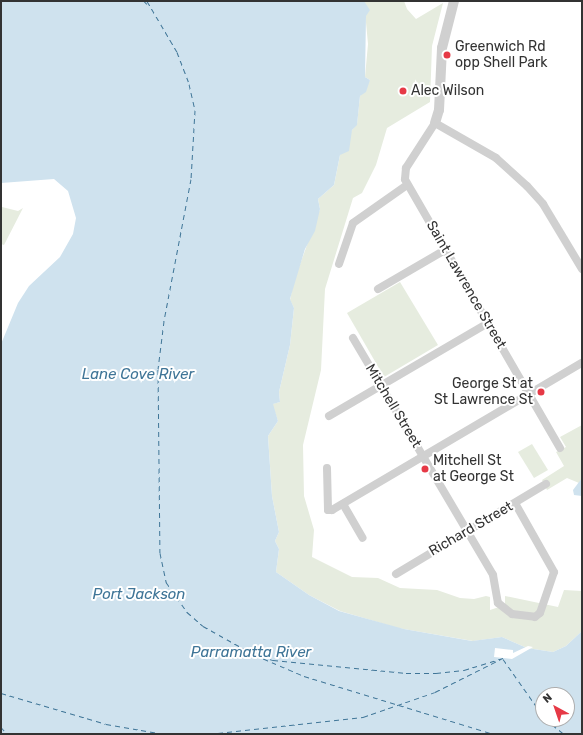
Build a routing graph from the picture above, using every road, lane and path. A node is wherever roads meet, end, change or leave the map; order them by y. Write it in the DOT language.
graph roads {
  1 [pos="454,1"];
  2 [pos="435,123"];
  3 [pos="407,185"];
  4 [pos="445,250"];
  5 [pos="339,264"];
  6 [pos="582,268"];
  7 [pos="378,289"];
  8 [pos="488,323"];
  9 [pos="353,338"];
  10 [pos="582,363"];
  11 [pos="383,385"];
  12 [pos="529,394"];
  13 [pos="329,416"];
  14 [pos="560,448"];
  15 [pos="424,457"];
  16 [pos="327,468"];
  17 [pos="546,484"];
  18 [pos="515,503"];
  19 [pos="343,504"];
  20 [pos="467,531"];
  21 [pos="363,538"];
  22 [pos="396,574"];
  1 -- 2 [label="street"];
  2 -- 3 [label="street"];
  2 -- 6 [label="street"];
  3 -- 4 [label="street, Saint Lawrence Street"];
  3 -- 5 [label="street"];
  4 -- 7 [label="street"];
  4 -- 8 [label="street, Saint Lawrence Street"];
  8 -- 11 [label="street"];
  8 -- 12 [label="street, Saint Lawrence Street"];
  9 -- 11 [label="street, Mitchell Street"];
  10 -- 12 [label="street"];
  11 -- 13 [label="street"];
  11 -- 15 [label="street, Mitchell Street"];
  12 -- 14 [label="street, Saint Lawrence Street"];
  12 -- 15 [label="street"];
  15 -- 19 [label="street"];
  15 -- 20 [label="street, Mitchell Street"];
  16 -- 19 [label="street"];
  17 -- 18 [label="street, Richard Street"];
  18 -- 20 [label="street, Richard Street"];
  18 -- 20 [label="street, Mitchell Street"];
  19 -- 21 [label="street"];
  20 -- 22 [label="street, Richard Street"];
}
